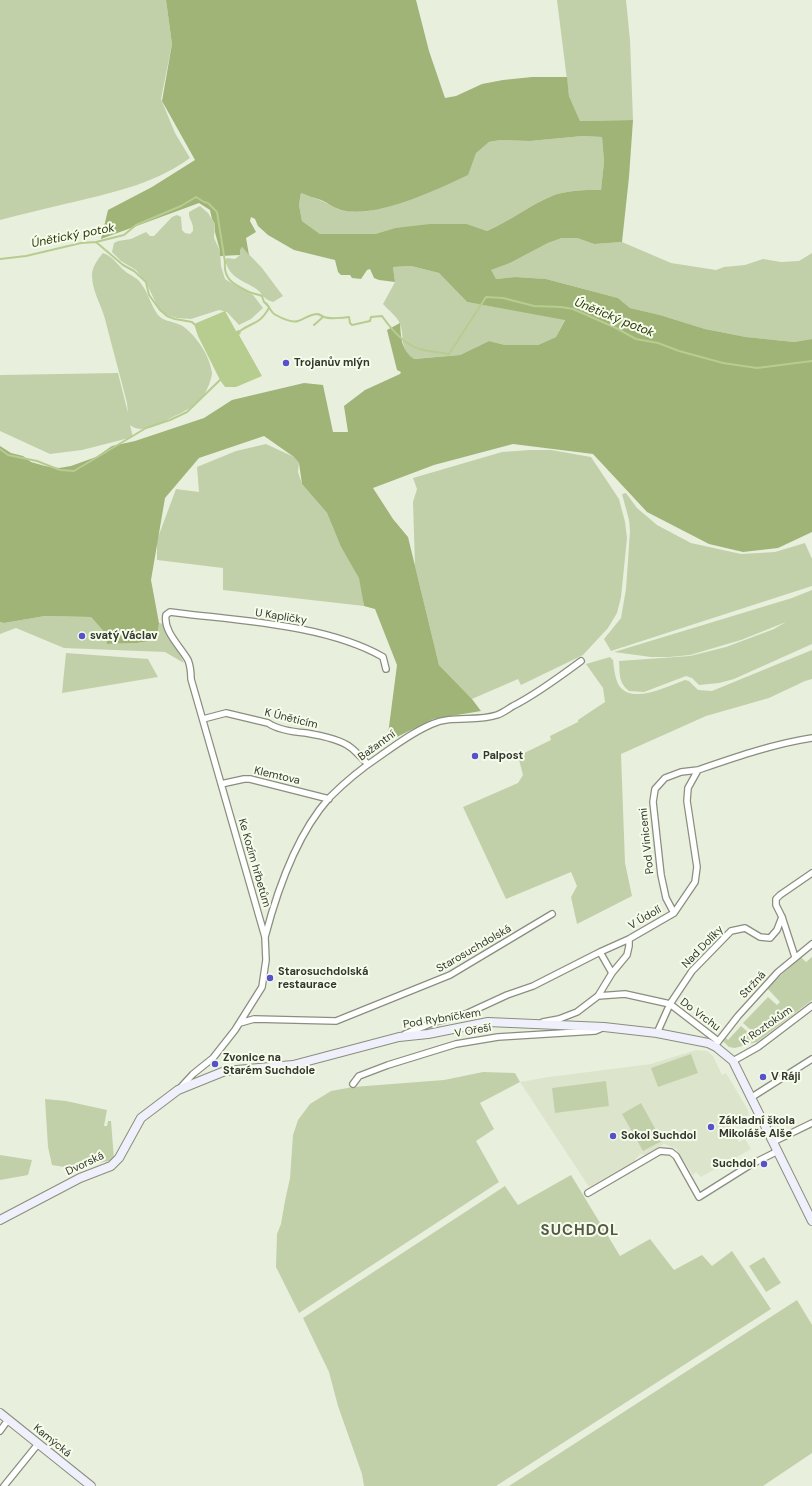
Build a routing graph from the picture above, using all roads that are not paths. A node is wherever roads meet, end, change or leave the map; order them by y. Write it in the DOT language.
graph roads {
  1 [pos="165,620"];
  2 [pos="581,661"];
  3 [pos="386,669"];
  4 [pos="203,719"];
  5 [pos="812,738"];
  6 [pos="368,764"];
  7 [pos="698,770"];
  8 [pos="221,784"];
  9 [pos="329,799"];
  10 [pos="812,873"];
  11 [pos="674,913"];
  12 [pos="552,914"];
  13 [pos="782,917"];
  14 [pos="265,937"];
  15 [pos="629,939"];
  16 [pos="812,944"];
  17 [pos="600,952"];
  18 [pos="795,957"];
  19 [pos="612,973"];
  20 [pos="598,996"];
  21 [pos="670,1004"];
  22 [pos="812,1006"];
  23 [pos="240,1023"];
  24 [pos="535,1024"];
  25 [pos="604,1027"];
  26 [pos="658,1033"];
  27 [pos="399,1037"];
  28 [pos="717,1044"];
  29 [pos="812,1059"];
  30 [pos="733,1061"];
  31 [pos="353,1084"];
  32 [pos="178,1090"];
  33 [pos="752,1097"];
  34 [pos="812,1123"];
  35 [pos="773,1142"];
  36 [pos="778,1151"];
  37 [pos="588,1193"];
  38 [pos="0,1220"];
  39 [pos="812,1221"];
  40 [pos="0,1413"];
  41 [pos="8,1420"];
  42 [pos="0,1431"];
  43 [pos="38,1444"];
  44 [pos="4,1486"];
  45 [pos="91,1486"];
  1 -- 3 [label="street, U Kapličky"];
  1 -- 4 [label="street, Ke Kozím hřbetům"];
  2 -- 6 [label="street, Bažantní"];
  4 -- 6 [label="street, K Úněticím"];
  4 -- 8 [label="street, Ke Kozím hřbetům"];
  5 -- 7 [label="street"];
  6 -- 9 [label="street, Bažantní"];
  7 -- 11 [label="street, V Údolí"];
  7 -- 11 [label="street, Pod Vinicemi"];
  8 -- 9 [label="street, Klemtova"];
  8 -- 14 [label="street, Ke Kozím hřbetům"];
  9 -- 14 [label="street, Bažantní"];
  10 -- 13 [label="street"];
  11 -- 15 [label="street, V Údolí"];
  12 -- 23 [label="street, Starosuchdolská"];
  13 -- 18 [label="street"];
  13 -- 21 [label="street, Nad Dolíky"];
  14 -- 23 [label="street, Ke Kozím hřbetům"];
  15 -- 17 [label="street, V Údolí"];
  15 -- 19 [label="street"];
  16 -- 18 [label="street, Stržná"];
  17 -- 19 [label="street"];
  17 -- 27 [label="street, V Údolí"];
  18 -- 28 [label="street, Stržná"];
  19 -- 20 [label="street"];
  20 -- 21 [label="street, Do Vrchu"];
  20 -- 24 [label="street"];
  21 -- 26 [label="street, Nad Dolíky"];
  21 -- 28 [label="street, Do Vrchu"];
  22 -- 30 [label="street, K Roztokům"];
  23 -- 32 [label="street, Ke Kozím hřbetům"];
  24 -- 25 [label="street, Pod Rybníčkem"];
  24 -- 27 [label="street, Pod Rybníčkem"];
  25 -- 26 [label="street, Pod Rybníčkem"];
  25 -- 31 [label="street, V Ořeší"];
  26 -- 28 [label="street, Pod Rybníčkem"];
  27 -- 32 [label="street, Pod Rybníčkem"];
  28 -- 30 [label="street"];
  29 -- 33 [label="street"];
  30 -- 33 [label="street"];
  32 -- 38 [label="street, Dvorská"];
  33 -- 35 [label="street"];
  34 -- 35 [label="street"];
  35 -- 36 [label="street"];
  36 -- 37 [label="street"];
  36 -- 39 [label="street"];
  40 -- 41 [label="street, Kamýcká"];
  41 -- 42 [label="street"];
  41 -- 43 [label="street, Kamýcká"];
  43 -- 44 [label="street"];
  43 -- 45 [label="street, Kamýcká"];
}
